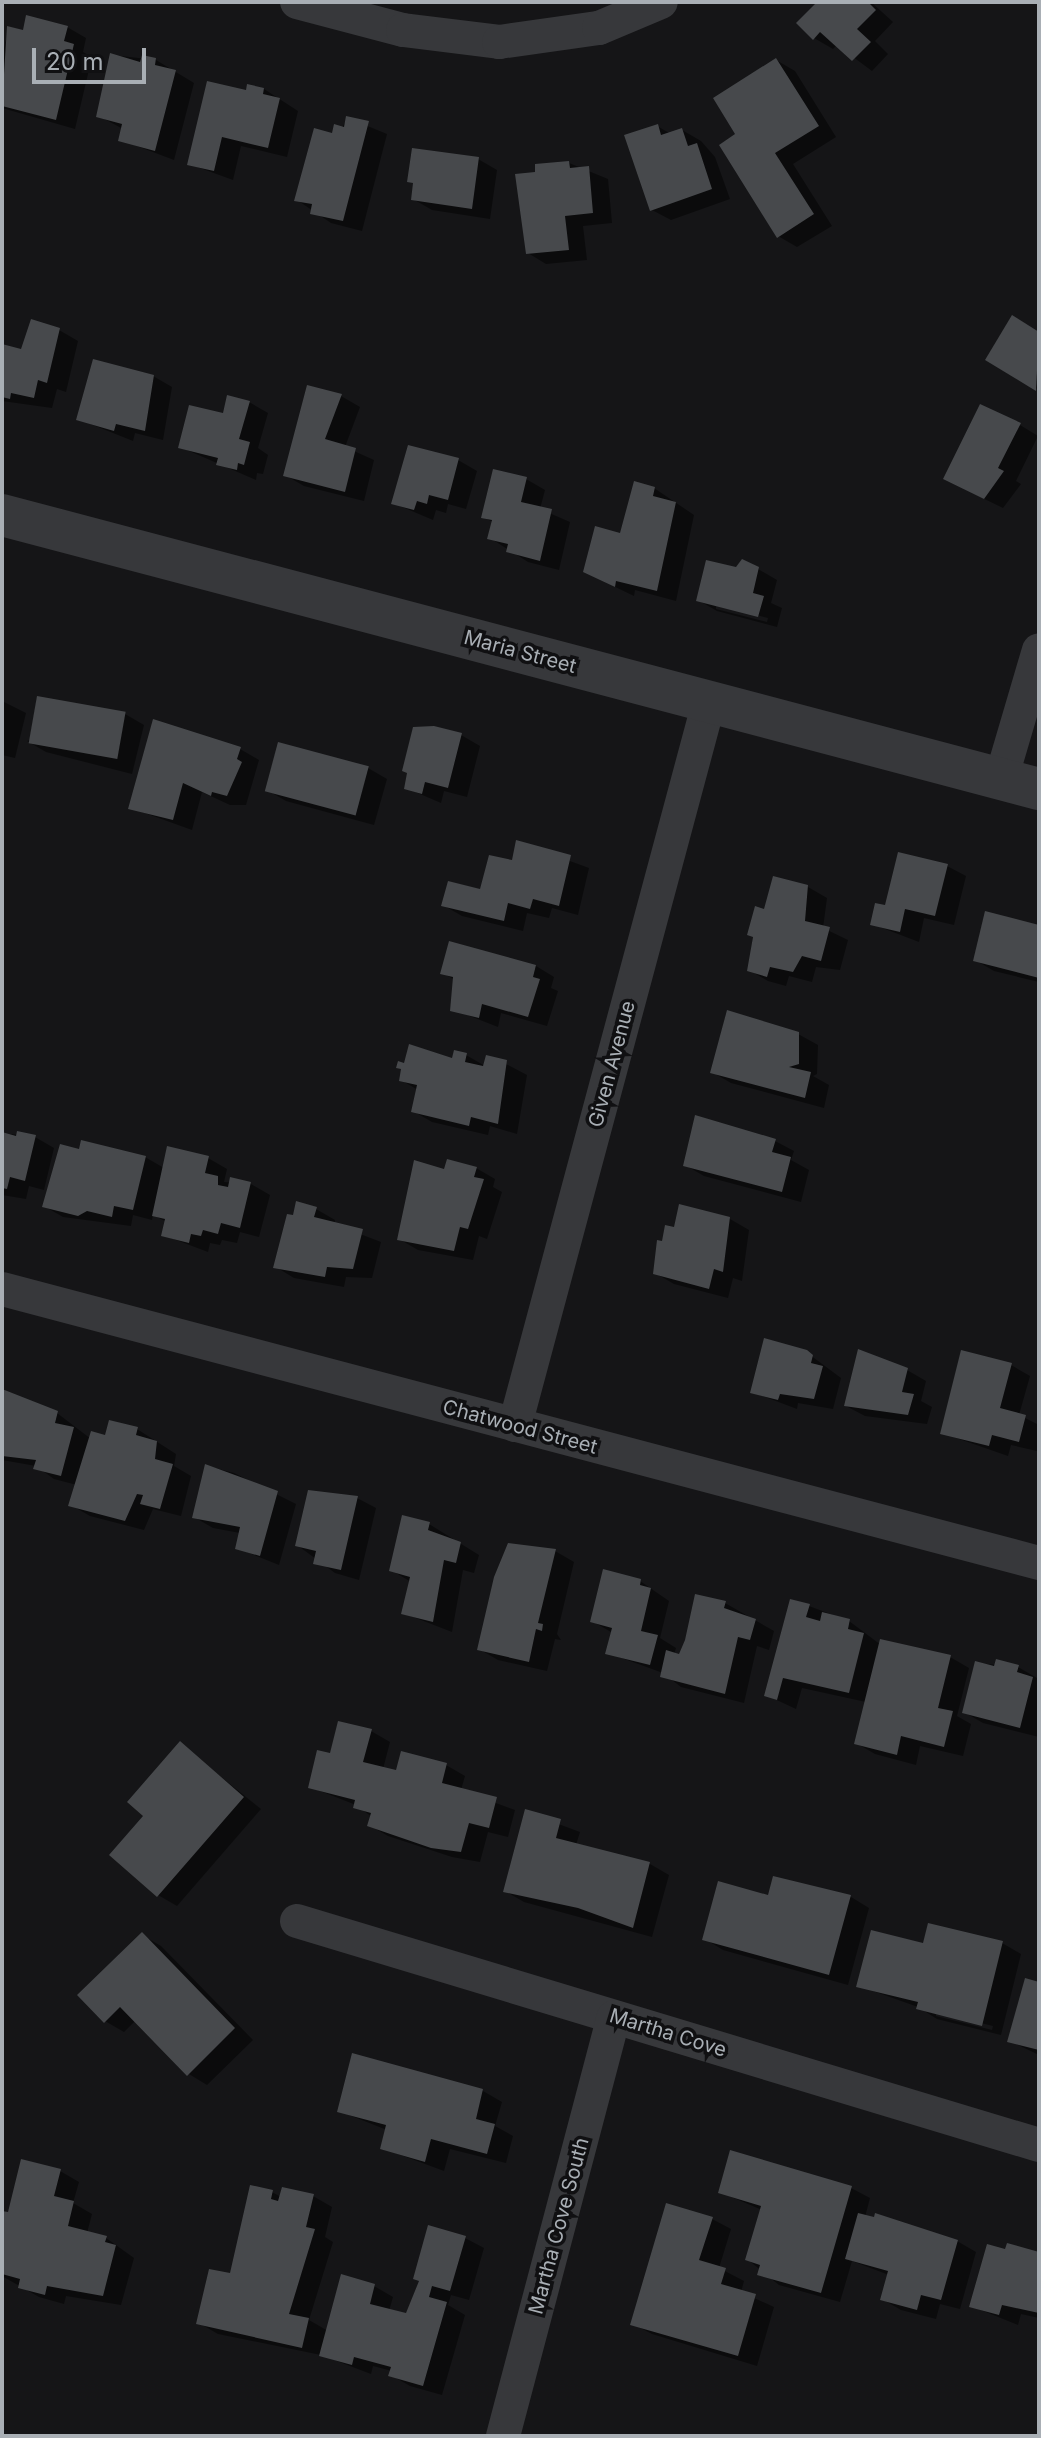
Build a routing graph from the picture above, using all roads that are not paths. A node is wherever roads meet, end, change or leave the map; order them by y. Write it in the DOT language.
graph roads {
  1 [pos="297,2"];
  2 [pos="661,2"];
  3 [pos="2,515"];
  4 [pos="1039,650"];
  5 [pos="709,702"];
  6 [pos="1020,784"];
  7 [pos="2,1289"];
  8 [pos="515,1425"];
  9 [pos="1039,1563"];
  10 [pos="297,1921"];
  11 [pos="614,2017"];
  12 [pos="1039,2145"];
  13 [pos="503,2436"];
  1 -- 2 [label="street"];
  3 -- 5 [label="street, Maria Street"];
  4 -- 6 [label="street"];
  5 -- 6 [label="street, Maria Street"];
  5 -- 8 [label="street, Given Avenue"];
  7 -- 8 [label="street, Chatwood Street"];
  8 -- 9 [label="street, Chatwood Street"];
  10 -- 11 [label="street, Martha Cove"];
  11 -- 12 [label="street, Martha Cove"];
  11 -- 13 [label="street, Martha Cove South"];
}
